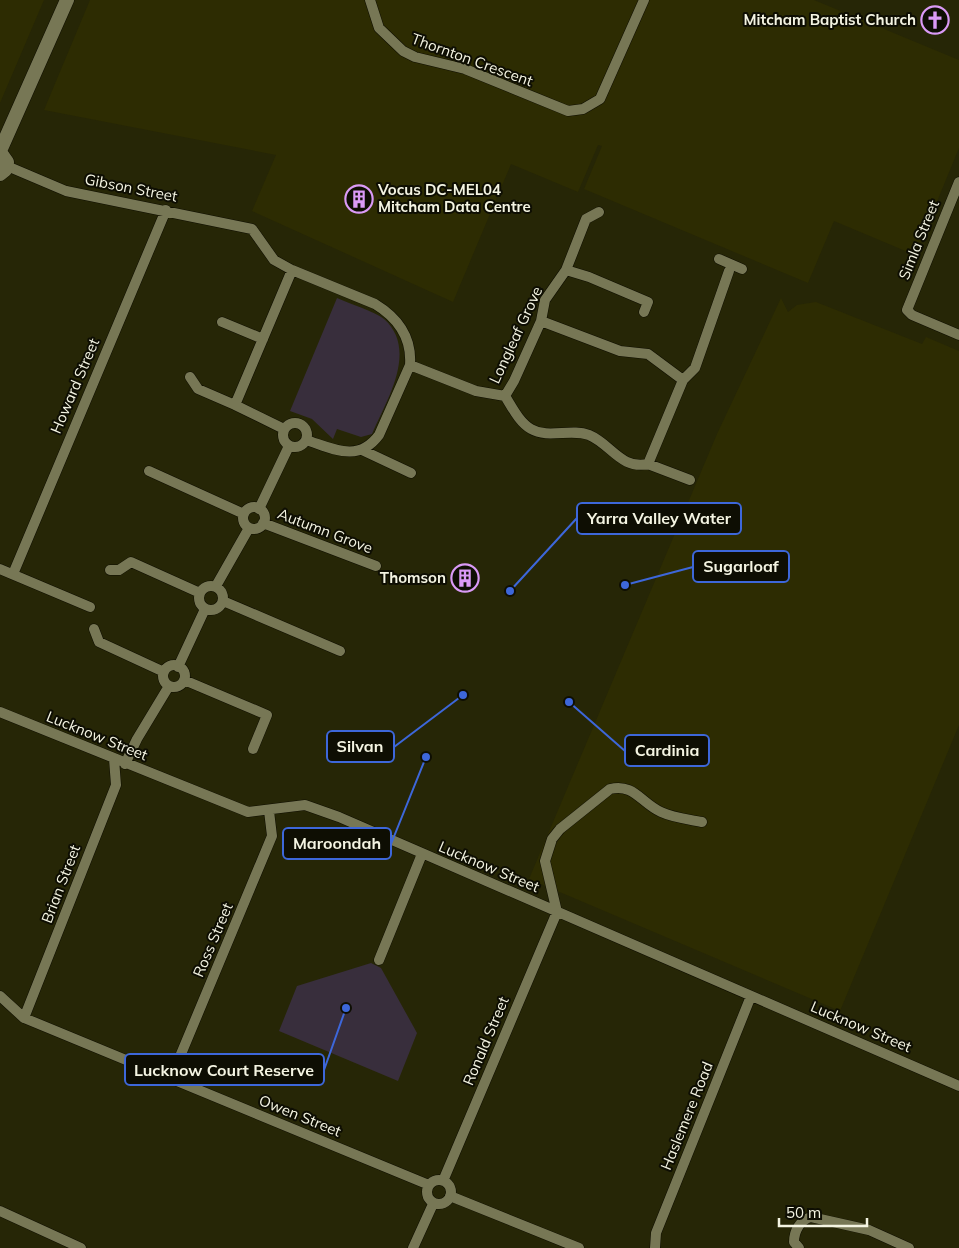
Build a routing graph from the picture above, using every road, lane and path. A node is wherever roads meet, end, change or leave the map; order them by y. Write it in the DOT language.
graph roads {
  1 [pos="67,0"];
  2 [pos="370,0"];
  3 [pos="644,0"];
  4 [pos="0,151"];
  5 [pos="4,170"];
  6 [pos="959,182"];
  7 [pos="166,210"];
  8 [pos="599,212"];
  9 [pos="292,270"];
  10 [pos="566,270"];
  11 [pos="729,270"];
  12 [pos="644,312"];
  13 [pos="541,320"];
  14 [pos="222,322"];
  15 [pos="959,335"];
  16 [pos="263,339"];
  17 [pos="410,365"];
  18 [pos="190,378"];
  19 [pos="683,380"];
  20 [pos="505,396"];
  21 [pos="236,405"];
  22 [pos="284,429"];
  23 [pos="306,440"];
  24 [pos="289,446"];
  25 [pos="362,450"];
  26 [pos="648,464"];
  27 [pos="149,471"];
  28 [pos="411,473"];
  29 [pos="690,480"];
  30 [pos="259,509"];
  31 [pos="244,514"];
  32 [pos="263,523"];
  33 [pos="249,528"];
  34 [pos="376,566"];
  35 [pos="0,569"];
  36 [pos="110,570"];
  37 [pos="13,574"];
  38 [pos="216,586"];
  39 [pos="200,593"];
  40 [pos="223,601"];
  41 [pos="90,607"];
  42 [pos="205,609"];
  43 [pos="94,629"];
  44 [pos="340,651"];
  45 [pos="178,667"];
  46 [pos="164,672"];
  47 [pos="184,680"];
  48 [pos="169,686"];
  49 [pos="0,712"];
  50 [pos="253,749"];
  51 [pos="114,760"];
  52 [pos="125,764"];
  53 [pos="269,811"];
  54 [pos="702,822"];
  55 [pos="422,854"];
  56 [pos="557,912"];
  57 [pos="379,960"];
  58 [pos="0,996"];
  59 [pos="751,996"];
  60 [pos="24,1018"];
  61 [pos="171,1078"];
  62 [pos="959,1086"];
  63 [pos="443,1181"];
  64 [pos="429,1185"];
  65 [pos="450,1196"];
  66 [pos="433,1204"];
  67 [pos="0,1211"];
  68 [pos="81,1248"];
  69 [pos="413,1248"];
  70 [pos="579,1248"];
  71 [pos="655,1248"];
  72 [pos="799,1248"];
  73 [pos="909,1248"];
  1 -- 4 [label="street"];
  2 -- 3 [label="street, Thornton Crescent"];
  4 -- 5 [label="street"];
  5 -- 7 [label="street, Gibson Street"];
  6 -- 15 [label="street, Simla Street"];
  7 -- 9 [label="street, Gibson Street"];
  7 -- 37 [label="street, Howard Street"];
  8 -- 10 [label="street, Longleaf Grove"];
  9 -- 16 [label="street"];
  9 -- 17 [label="street"];
  10 -- 12 [label="street"];
  10 -- 13 [label="street, Longleaf Grove"];
  11 -- 19 [label="street"];
  13 -- 19 [label="street"];
  13 -- 20 [label="street, Longleaf Grove"];
  14 -- 16 [label="street"];
  16 -- 21 [label="street"];
  17 -- 20 [label="street"];
  17 -- 25 [label="street"];
  18 -- 21 [label="street"];
  19 -- 26 [label="street"];
  20 -- 26 [label="street"];
  21 -- 22 [label="street"];
  22 -- 23 [label="street"];
  22 -- 24 [label="street"];
  23 -- 24 [label="street"];
  23 -- 25 [label="street"];
  24 -- 30 [label="street"];
  25 -- 28 [label="street"];
  26 -- 29 [label="street"];
  27 -- 31 [label="street"];
  30 -- 31 [label="street"];
  30 -- 32 [label="street"];
  31 -- 33 [label="street"];
  32 -- 33 [label="street"];
  32 -- 34 [label="street, Autumn Grove"];
  33 -- 38 [label="street"];
  35 -- 37 [label="street"];
  36 -- 39 [label="street"];
  37 -- 41 [label="street"];
  38 -- 39 [label="street"];
  38 -- 40 [label="street"];
  39 -- 42 [label="street"];
  40 -- 42 [label="street"];
  40 -- 44 [label="street"];
  42 -- 45 [label="street"];
  43 -- 46 [label="street"];
  45 -- 46 [label="street"];
  45 -- 47 [label="street"];
  46 -- 48 [label="street"];
  47 -- 48 [label="street"];
  47 -- 50 [label="street"];
  48 -- 52 [label="street"];
  49 -- 51 [label="street, Lucknow Street"];
  51 -- 52 [label="street, Lucknow Street"];
  51 -- 60 [label="street, Brian Street"];
  52 -- 53 [label="street, Lucknow Street"];
  53 -- 55 [label="street, Lucknow Street"];
  53 -- 61 [label="street, Ross Street"];
  54 -- 56 [label="street"];
  55 -- 56 [label="street, Lucknow Street"];
  55 -- 57 [label="street"];
  56 -- 59 [label="street, Lucknow Street"];
  56 -- 63 [label="street, Ronald Street"];
  58 -- 60 [label="street, Owen Street"];
  59 -- 62 [label="street, Lucknow Street"];
  59 -- 71 [label="street, Haslemere Road"];
  60 -- 61 [label="street, Owen Street"];
  61 -- 64 [label="street, Owen Street"];
  63 -- 64 [label="street"];
  63 -- 65 [label="street"];
  64 -- 66 [label="street"];
  65 -- 66 [label="street"];
  65 -- 70 [label="street"];
  66 -- 69 [label="street"];
  67 -- 68 [label="street"];
  72 -- 73 [label="street"];
}
